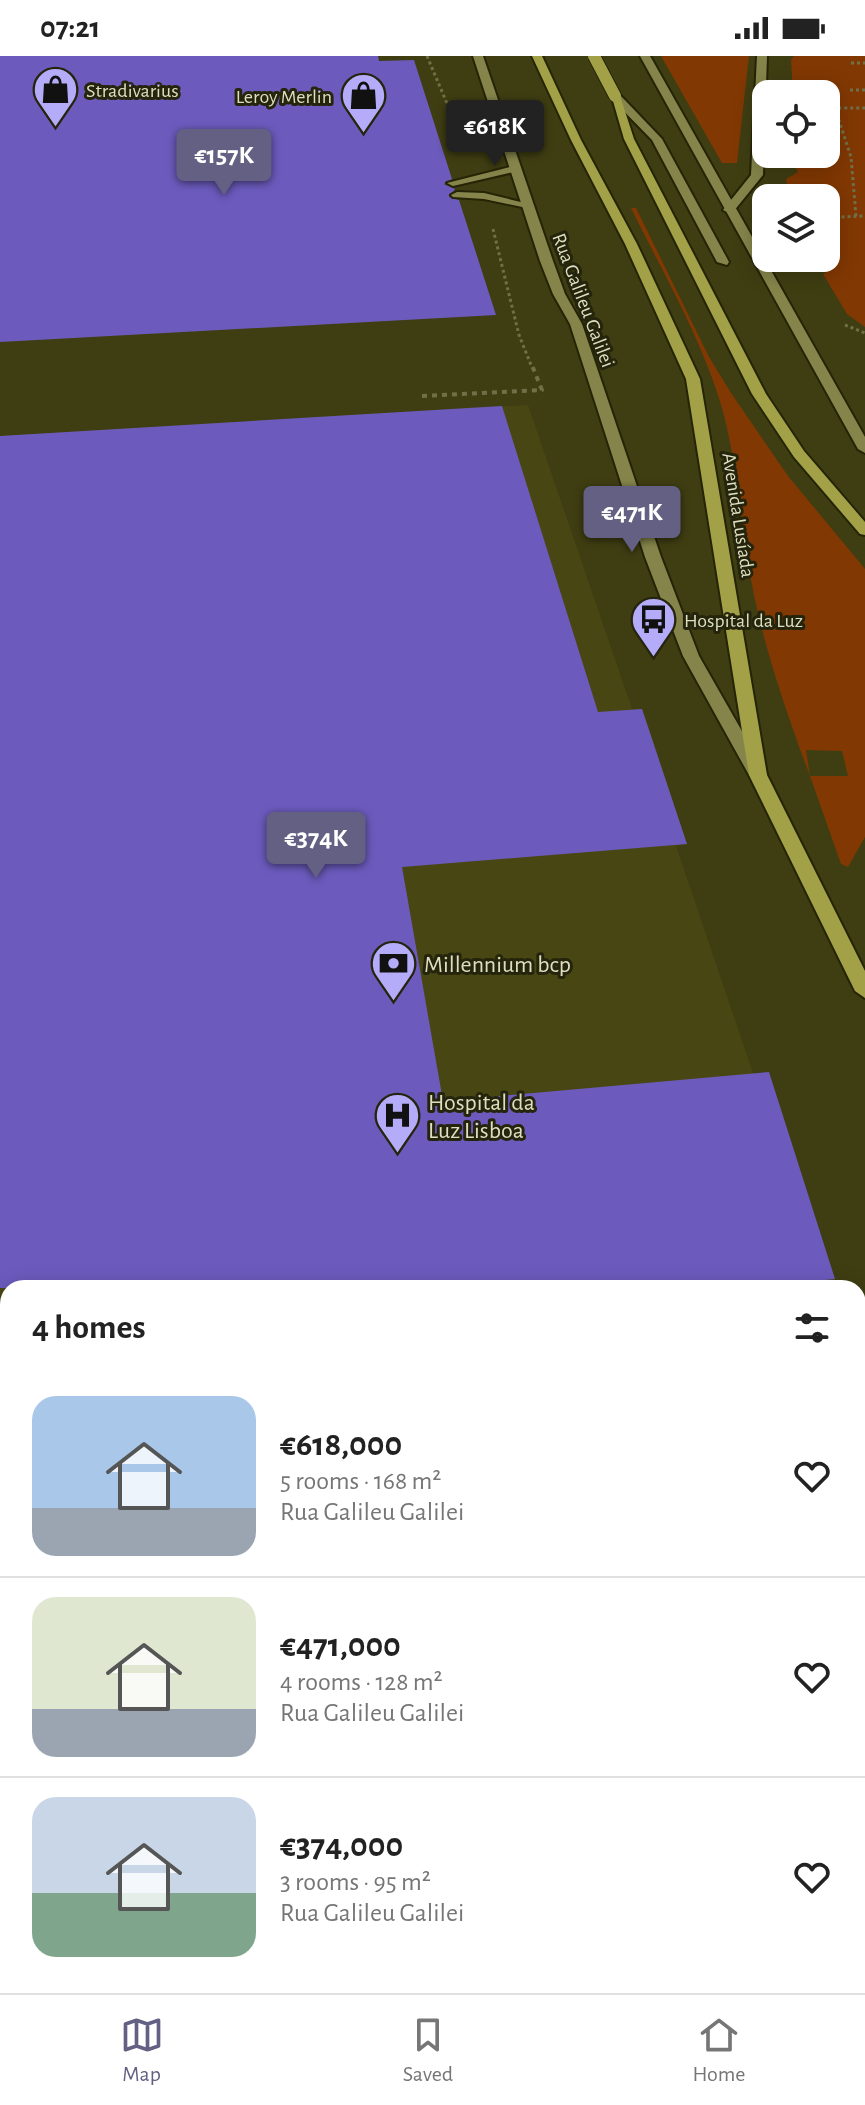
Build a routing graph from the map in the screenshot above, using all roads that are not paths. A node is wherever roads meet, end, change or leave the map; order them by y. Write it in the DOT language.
graph roads {
  1 [pos="478,56"];
  2 [pos="537,56"];
  3 [pos="594,56"];
  4 [pos="645,56"];
  5 [pos="762,56"];
  6 [pos="615,96"];
  7 [pos="512,165"];
  8 [pos="527,205"];
  9 [pos="729,210"];
  10 [pos="723,262"];
  11 [pos="865,449"];
  12 [pos="865,531"];
  13 [pos="758,775"];
  14 [pos="865,991"];
  1 -- 7 [label="street, Rua Galileu Galilei"];
  2 -- 13 [label="main road, Avenida Lusíada"];
  3 -- 6 [label="main road, bridge"];
  4 -- 9 [label="street"];
  5 -- 9 [label="street"];
  6 -- 10 [label="street"];
  6 -- 12 [label="main road"];
  7 -- 8 [label="street, Rua Galileu Galilei"];
  7 -- 8 [label="street"];
  8 -- 13 [label="street, Rua Galileu Galilei"];
  9 -- 11 [label="street"];
  13 -- 14 [label="main road, Avenida Lusíada"];
}
